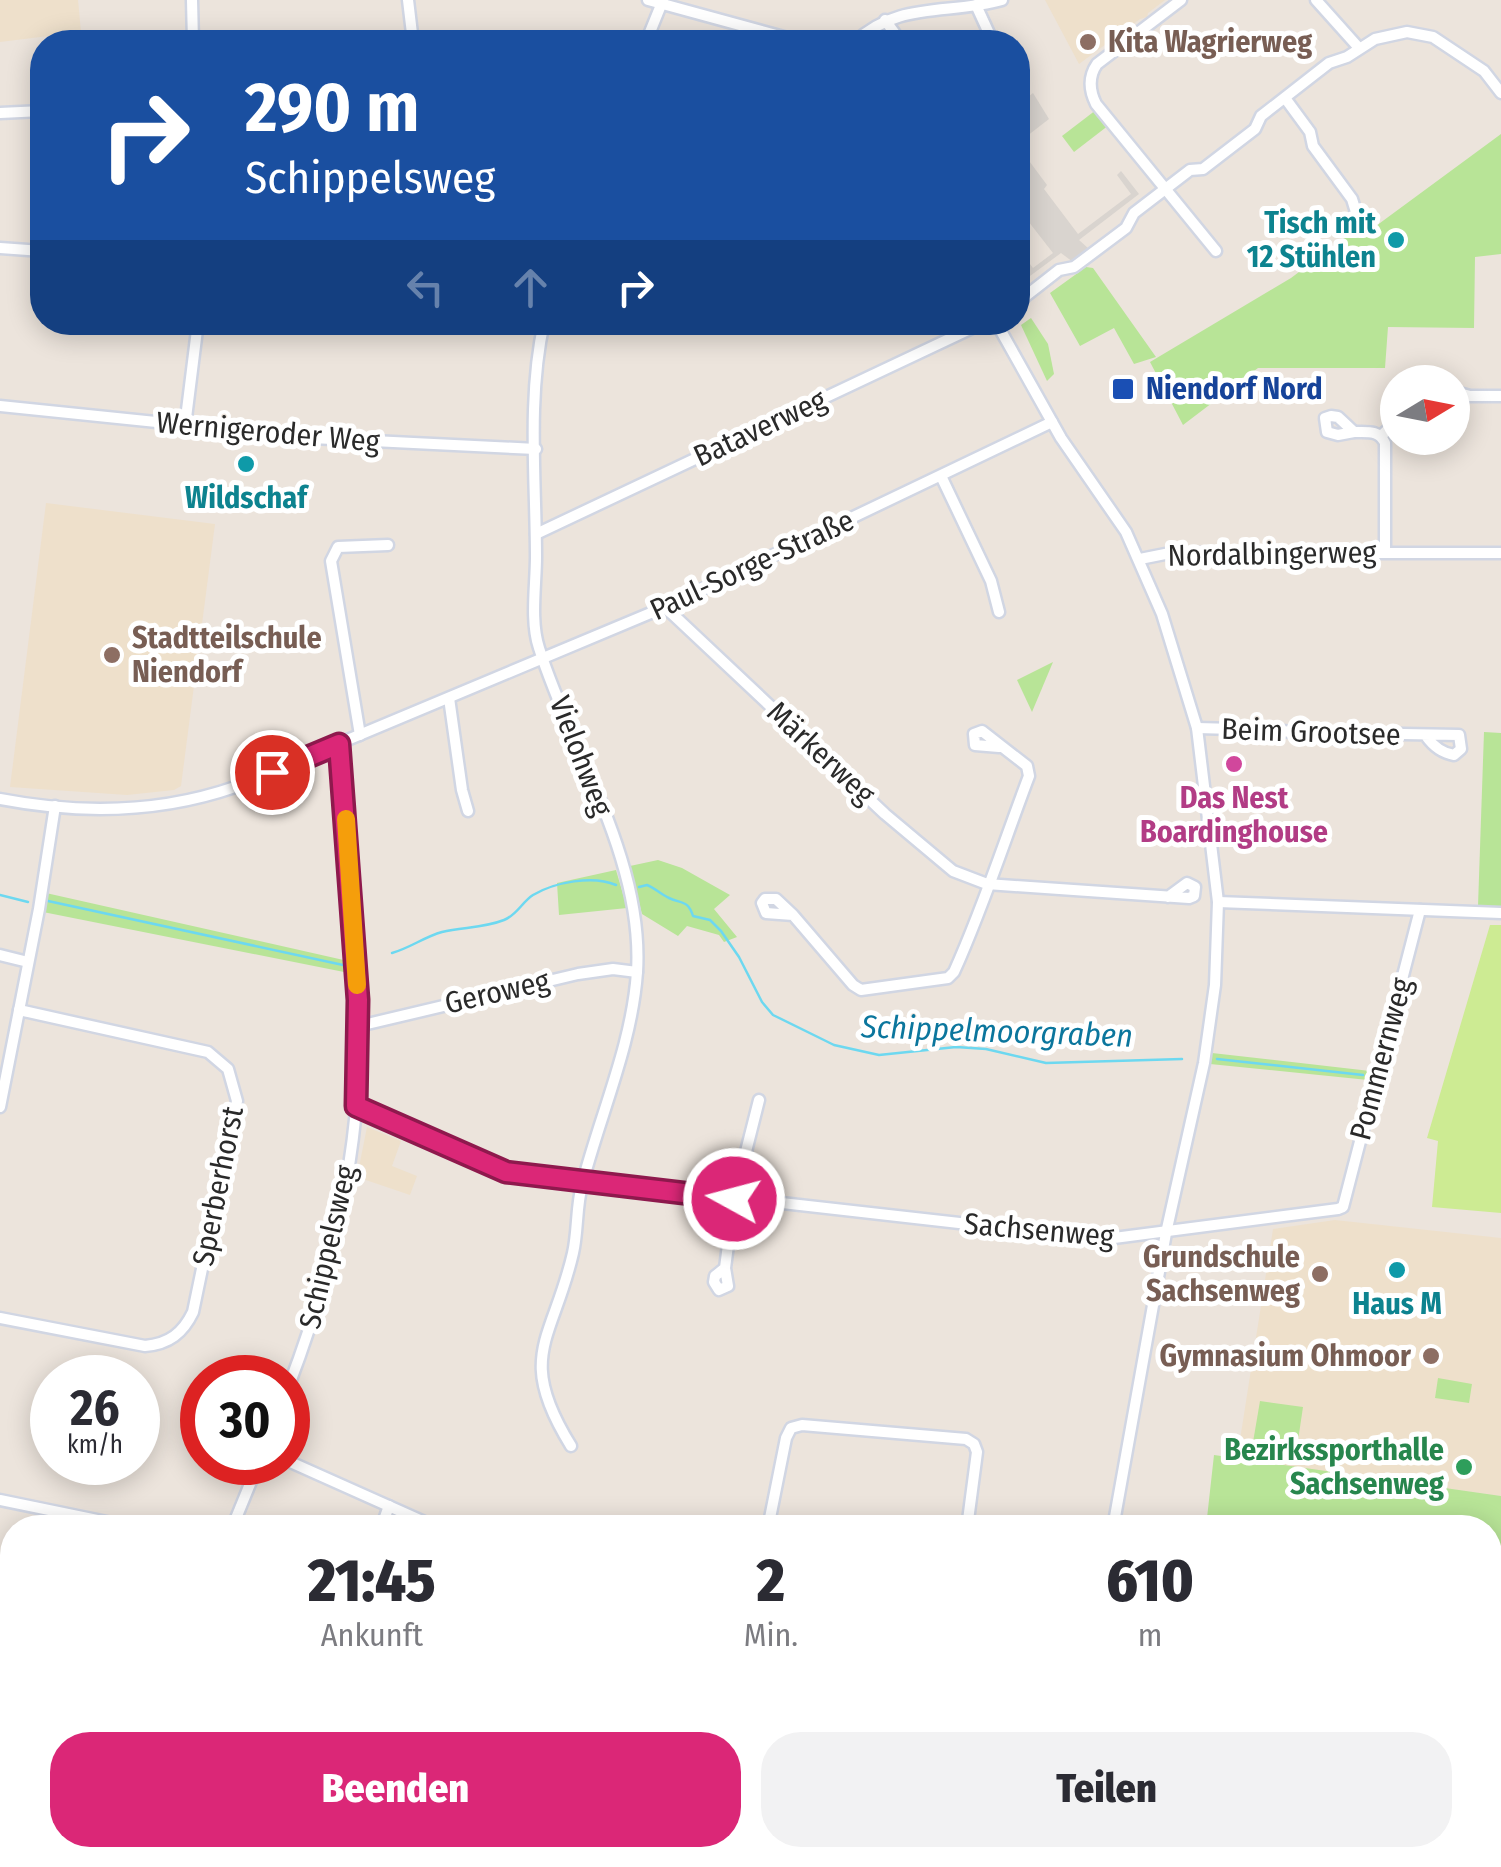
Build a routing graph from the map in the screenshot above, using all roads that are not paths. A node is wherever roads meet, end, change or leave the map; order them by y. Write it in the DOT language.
graph roads {
  1 [pos="192,0"];
  2 [pos="408,0"];
  3 [pos="648,0"];
  4 [pos="1002,0"];
  5 [pos="1181,0"];
  6 [pos="1316,0"];
  7 [pos="662,1"];
  8 [pos="976,5"];
  9 [pos="885,20"];
  10 [pos="193,30"];
  11 [pos="412,30"];
  12 [pos="651,30"];
  13 [pos="761,30"];
  14 [pos="871,30"];
  15 [pos="892,30"];
  16 [pos="987,30"];
  17 [pos="1359,48"];
  18 [pos="1501,93"];
  19 [pos="1284,98"];
  20 [pos="30,112"];
  21 [pos="0,113"];
  22 [pos="1166,188"];
  23 [pos="1356,212"];
  24 [pos="0,248"];
  25 [pos="30,250"];
  26 [pos="1216,251"];
  27 [pos="1030,293"];
  28 [pos="196,335"];
  29 [pos="542,335"];
  30 [pos="957,335"];
  31 [pos="1003,335"];
  32 [pos="1470,396"];
  33 [pos="1501,396"];
  34 [pos="0,406"];
  35 [pos="1052,422"];
  36 [pos="185,426"];
  37 [pos="1354,432"];
  38 [pos="1380,436"];
  39 [pos="536,449"];
  40 [pos="1385,455"];
  41 [pos="941,476"];
  42 [pos="536,534"];
  43 [pos="388,545"];
  44 [pos="1386,552"];
  45 [pos="1501,553"];
  46 [pos="1140,559"];
  47 [pos="665,607"];
  48 [pos="999,612"];
  49 [pos="543,659"];
  50 [pos="449,698"];
  51 [pos="1196,728"];
  52 [pos="360,735"];
  53 [pos="1426,736"];
  54 [pos="339,744"];
  55 [pos="999,746"];
  56 [pos="0,799"];
  57 [pos="54,806"];
  58 [pos="468,811"];
  59 [pos="987,884"];
  60 [pos="1168,897"];
  61 [pos="1218,902"];
  62 [pos="1420,910"];
  63 [pos="1501,913"];
  64 [pos="793,916"];
  65 [pos="0,955"];
  66 [pos="28,962"];
  67 [pos="637,972"];
  68 [pos="18,1010"];
  69 [pos="359,1026"];
  70 [pos="759,1100"];
  71 [pos="356,1106"];
  72 [pos="0,1107"];
  73 [pos="582,1182"];
  74 [pos="734,1199"];
  75 [pos="1343,1207"];
  76 [pos="1166,1233"];
  77 [pos="725,1268"];
  78 [pos="0,1318"];
  79 [pos="300,1355"];
  80 [pos="571,1446"];
  81 [pos="310,1471"];
  82 [pos="250,1485"];
  83 [pos="0,1500"];
  84 [pos="389,1506"];
  85 [pos="73,1515"];
  86 [pos="237,1515"];
  87 [pos="386,1515"];
  88 [pos="409,1515"];
  89 [pos="771,1515"];
  90 [pos="970,1515"];
  91 [pos="1115,1515"];
  1 -- 10 [label="street"];
  2 -- 11 [label="street"];
  3 -- 7 [label="street"];
  4 -- 8 [label="street"];
  5 -- 22 [label="street"];
  6 -- 17 [label="street"];
  7 -- 12 [label="street"];
  7 -- 13 [label="street"];
  8 -- 9 [label="street"];
  8 -- 16 [label="street"];
  9 -- 14 [label="street"];
  9 -- 15 [label="street"];
  17 -- 18 [label="street"];
  17 -- 19 [label="street"];
  19 -- 22 [label="street"];
  19 -- 23 [label="street"];
  20 -- 21 [label="street"];
  22 -- 26 [label="street"];
  22 -- 27 [label="street"];
  24 -- 25 [label="street"];
  28 -- 36 [label="street"];
  29 -- 39 [label="street, Vielohweg"];
  30 -- 42 [label="street, Bataverweg"];
  31 -- 35 [label="street, Nordalbingerweg"];
  32 -- 33 [label="street"];
  34 -- 36 [label="street, Wernigeroder Weg"];
  35 -- 41 [label="street, Paul-Sorge-Straße"];
  35 -- 46 [label="street, Nordalbingerweg"];
  36 -- 39 [label="street, Wernigeroder Weg"];
  37 -- 38 [label="street"];
  39 -- 42 [label="street, Vielohweg"];
  40 -- 44 [label="street"];
  41 -- 47 [label="street, Paul-Sorge-Straße"];
  41 -- 48 [label="street"];
  42 -- 49 [label="street, Vielohweg"];
  43 -- 52 [label="street"];
  44 -- 45 [label="street, Nordalbingerweg"];
  44 -- 46 [label="street, Nordalbingerweg"];
  46 -- 51 [label="street"];
  47 -- 49 [label="street, Paul-Sorge-Straße"];
  47 -- 59 [label="street, Märkerweg"];
  49 -- 50 [label="street, Paul-Sorge-Straße"];
  49 -- 67 [label="street, Vielohweg"];
  50 -- 52 [label="street, Paul-Sorge-Straße"];
  50 -- 58 [label="street"];
  51 -- 53 [label="street, Beim Grootsee"];
  51 -- 61 [label="street"];
  52 -- 54 [label="street, Paul-Sorge-Straße"];
  54 -- 57 [label="street, Paul-Sorge-Straße"];
  54 -- 69 [label="street, Schippelsweg"];
  55 -- 59 [label="street"];
  56 -- 57 [label="street, Paul-Sorge-Straße"];
  57 -- 66 [label="street"];
  59 -- 60 [label="street, Märkerweg"];
  59 -- 64 [label="street"];
  61 -- 62 [label="street"];
  61 -- 76 [label="street"];
  62 -- 63 [label="street"];
  62 -- 75 [label="street, Pommernweg"];
  65 -- 66 [label="street"];
  66 -- 68 [label="street"];
  67 -- 69 [label="street, Geroweg"];
  67 -- 73 [label="street, Vielohweg"];
  68 -- 72 [label="street"];
  68 -- 78 [label="street, Sperberhorst"];
  69 -- 71 [label="street, Schippelsweg"];
  70 -- 74 [label="street"];
  71 -- 73 [label="street, Sachsenweg"];
  71 -- 79 [label="street, Schippelsweg"];
  73 -- 74 [label="street, Sachsenweg"];
  73 -- 80 [label="street"];
  74 -- 76 [label="street, Sachsenweg"];
  74 -- 77 [label="street"];
  75 -- 76 [label="street, Sachsenweg"];
  76 -- 91 [label="street"];
  81 -- 84 [label="street"];
  82 -- 86 [label="street"];
  83 -- 85 [label="street"];
  84 -- 87 [label="street"];
  84 -- 88 [label="street"];
  89 -- 90 [label="street"];
}
